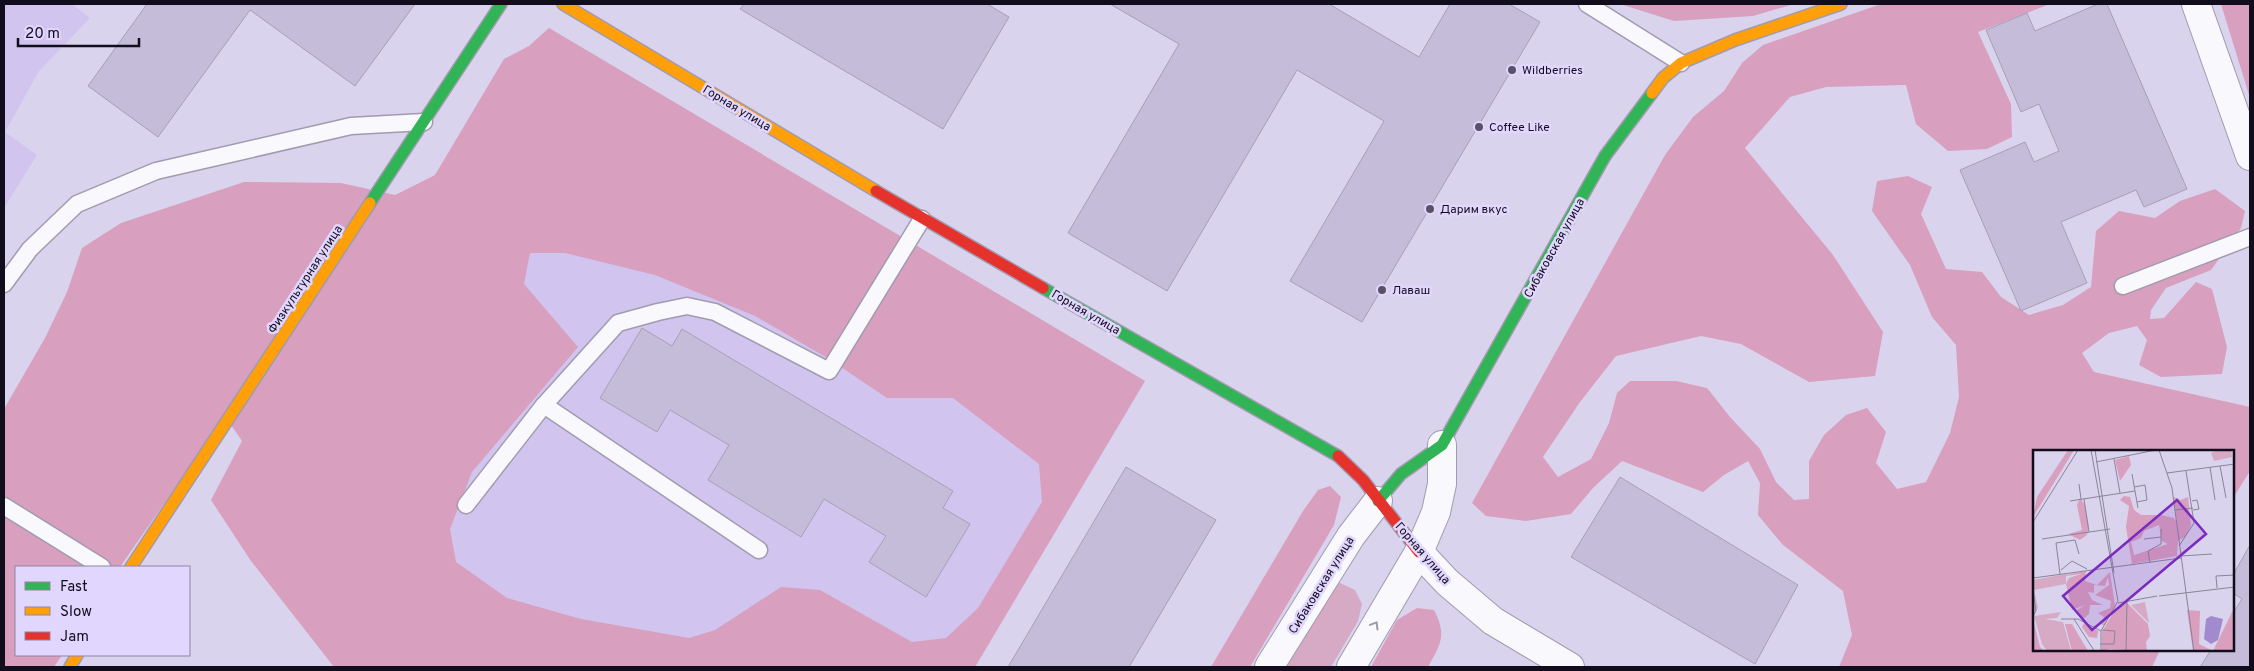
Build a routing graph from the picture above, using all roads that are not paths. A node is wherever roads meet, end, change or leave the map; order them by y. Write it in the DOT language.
graph roads {
  1 [pos="501,4"];
  2 [pos="563,4"];
  3 [pos="1587,4"];
  4 [pos="1841,4"];
  5 [pos="2196,4"];
  6 [pos="1682,63"];
  7 [pos="424,122"];
  8 [pos="2250,156"];
  9 [pos="922,219"];
  10 [pos="2250,237"];
  11 [pos="4,284"];
  12 [pos="2123,286"];
  13 [pos="544,405"];
  14 [pos="1442,445"];
  15 [pos="1378,500"];
  16 [pos="4,506"];
  17 [pos="466,506"];
  18 [pos="759,550"];
  19 [pos="1419,552"];
  20 [pos="100,566"];
  21 [pos="132,566"];
  22 [pos="76,656"];
  23 [pos="70,667"];
  24 [pos="1269,667"];
  25 [pos="1350,667"];
  26 [pos="1570,667"];
  1 -- 7 [label="street, Физкультурная улица"];
  2 -- 9 [label="street, Горная улица"];
  3 -- 6 [label="lane"];
  4 -- 6 [label="street, Сибаковская улица"];
  5 -- 8 [label="street"];
  6 -- 14 [label="street, Сибаковская улица"];
  7 -- 11 [label="lane"];
  7 -- 21 [label="street, Физкультурная улица"];
  9 -- 13 [label="lane"];
  9 -- 15 [label="street, Горная улица"];
  10 -- 12 [label="lane"];
  13 -- 17 [label="lane"];
  13 -- 18 [label="lane"];
  14 -- 15 [label="street, Сибаковская улица"];
  14 -- 19 [label="street, Сибаковская улица"];
  15 -- 19 [label="street, Горная улица"];
  15 -- 24 [label="street, Сибаковская улица"];
  16 -- 20 [label="lane"];
  25 -- 19 [label="street, Сибаковская улица, one-way"];
  19 -- 26 [label="street, Горная улица"];
  22 -- 23 [label="street"];
}
